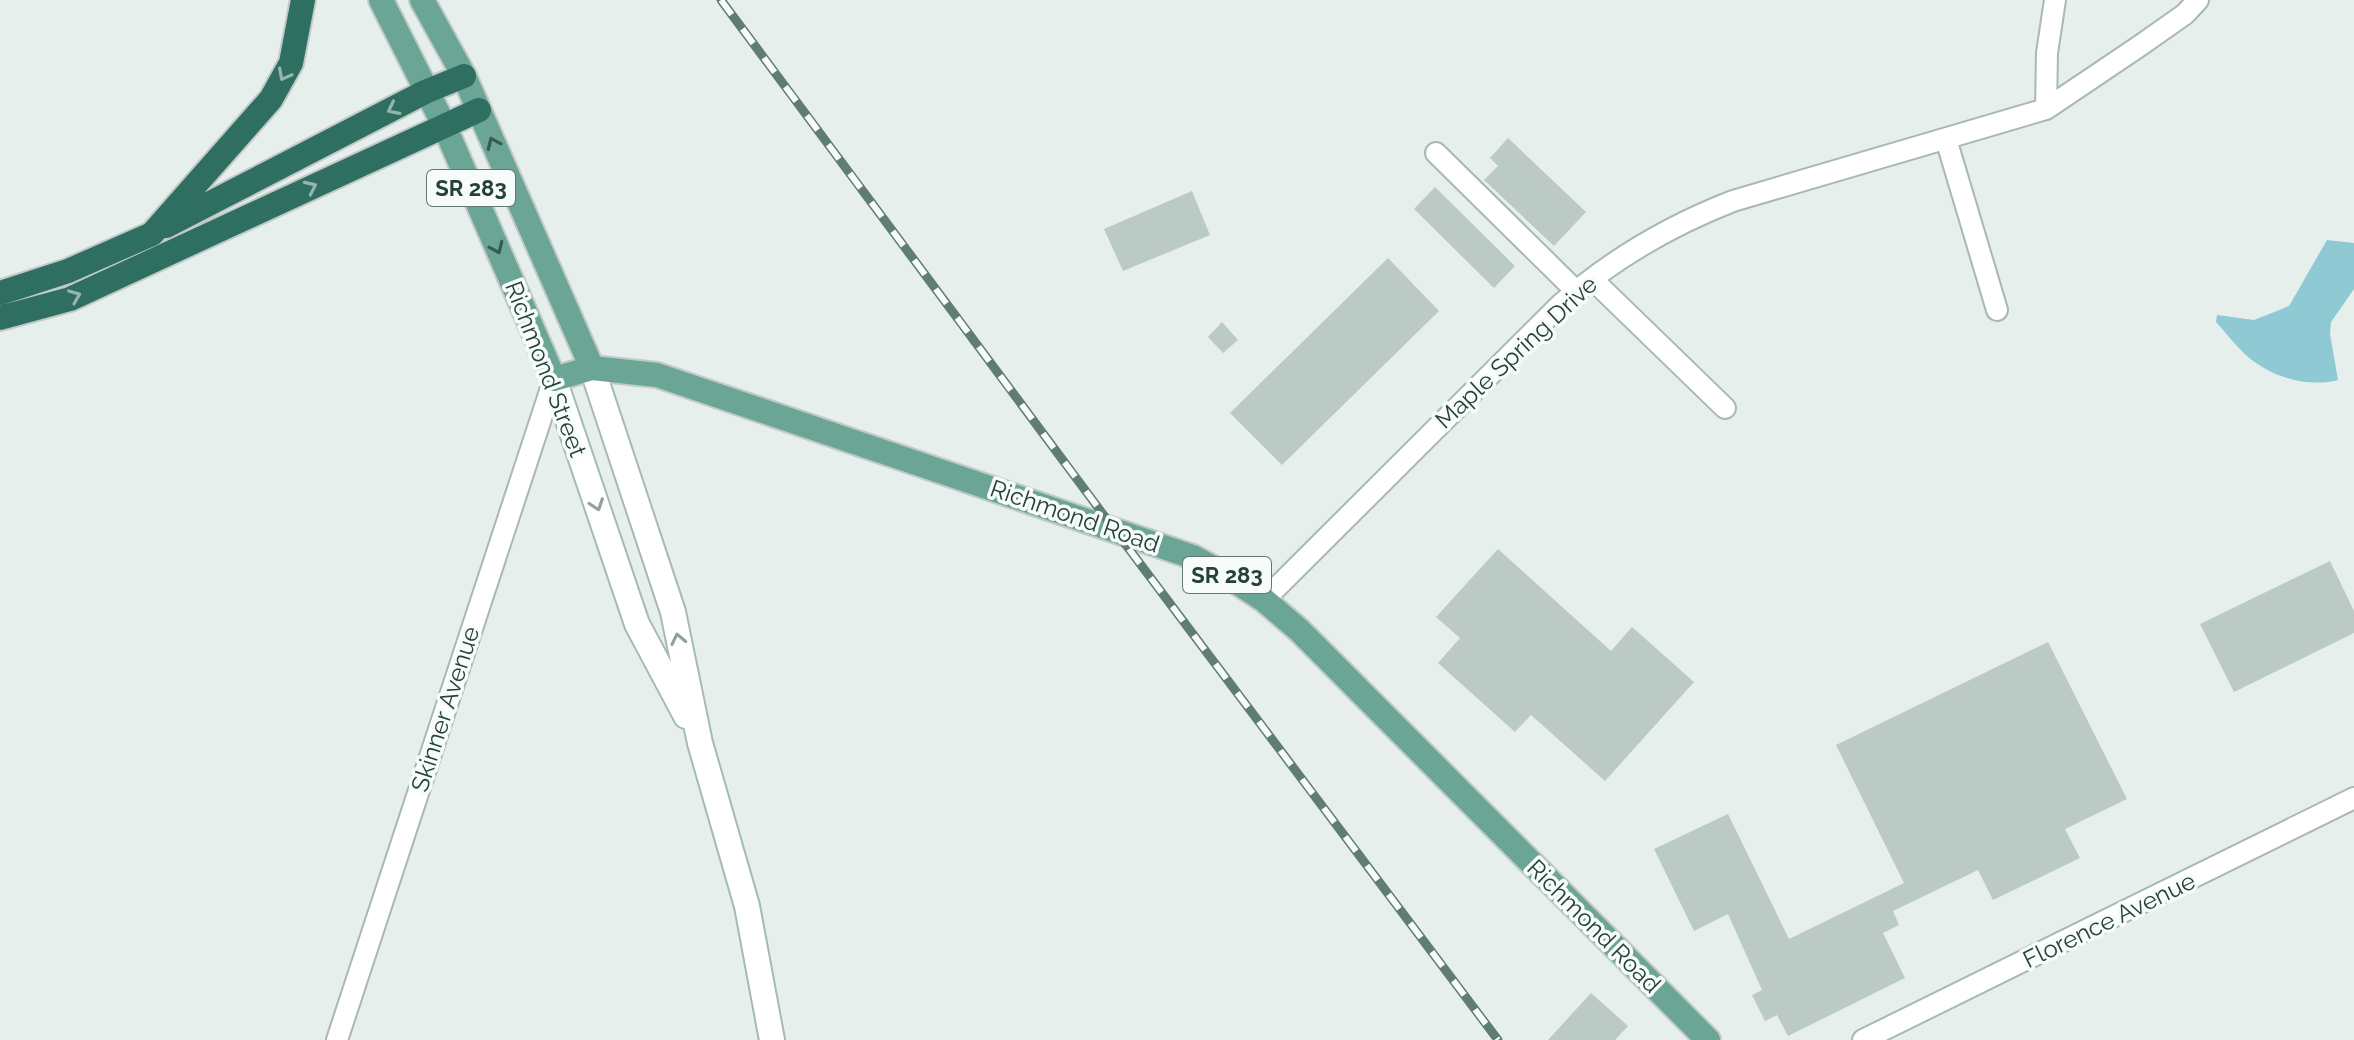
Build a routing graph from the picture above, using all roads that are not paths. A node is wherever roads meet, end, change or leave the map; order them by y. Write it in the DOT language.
graph roads {
  1 [pos="303,0"];
  2 [pos="381,0"];
  3 [pos="422,0"];
  4 [pos="2055,0"];
  5 [pos="2198,0"];
  6 [pos="464,76"];
  7 [pos="425,92"];
  8 [pos="2046,109"];
  9 [pos="479,110"];
  10 [pos="444,125"];
  11 [pos="1946,139"];
  12 [pos="1436,153"];
  13 [pos="152,234"];
  14 [pos="1584,285"];
  15 [pos="0,293"];
  16 [pos="1997,310"];
  17 [pos="0,318"];
  18 [pos="592,368"];
  19 [pos="554,379"];
  20 [pos="1725,408"];
  21 [pos="1264,600"];
  22 [pos="700,743"];
  23 [pos="2354,798"];
  24 [pos="337,1040"];
  25 [pos="772,1040"];
  26 [pos="1708,1040"];
  27 [pos="1863,1040"];
  1 -- 13 [label="highway, one-way"];
  2 -- 7 [label="main road, Richmond Street / SR 283"];
  3 -- 6 [label="main road, Richmond Street / SR 283"];
  4 -- 8 [label="street"];
  5 -- 8 [label="street, Maple Spring Drive"];
  6 -- 7 [label="highway"];
  6 -- 9 [label="main road, Richmond Street / SR 283"];
  7 -- 10 [label="main road, Richmond Street / SR 283"];
  7 -- 13 [label="highway, one-way"];
  8 -- 11 [label="street, Maple Spring Drive"];
  9 -- 10 [label="highway"];
  18 -- 9 [label="main road, Richmond Street / SR 283, one-way"];
  17 -- 10 [label="highway, one-way"];
  10 -- 19 [label="main road, Richmond Street / SR 283, one-way"];
  11 -- 14 [label="street, Maple Spring Drive"];
  11 -- 16 [label="street"];
  12 -- 14 [label="street"];
  13 -- 15 [label="highway"];
  14 -- 20 [label="street"];
  14 -- 21 [label="street, Maple Spring Drive"];
  18 -- 19 [label="main road, Richmond Road / SR 283"];
  18 -- 21 [label="main road, Richmond Road / SR 283"];
  22 -- 18 [label="main road, Richmond Street, one-way"];
  19 -- 22 [label="main road, Richmond Street, one-way"];
  19 -- 24 [label="street, Skinner Avenue"];
  21 -- 26 [label="main road, Richmond Road / SR 283"];
  22 -- 25 [label="main road, Richmond Street"];
  23 -- 27 [label="street, Florence Avenue"];
}
